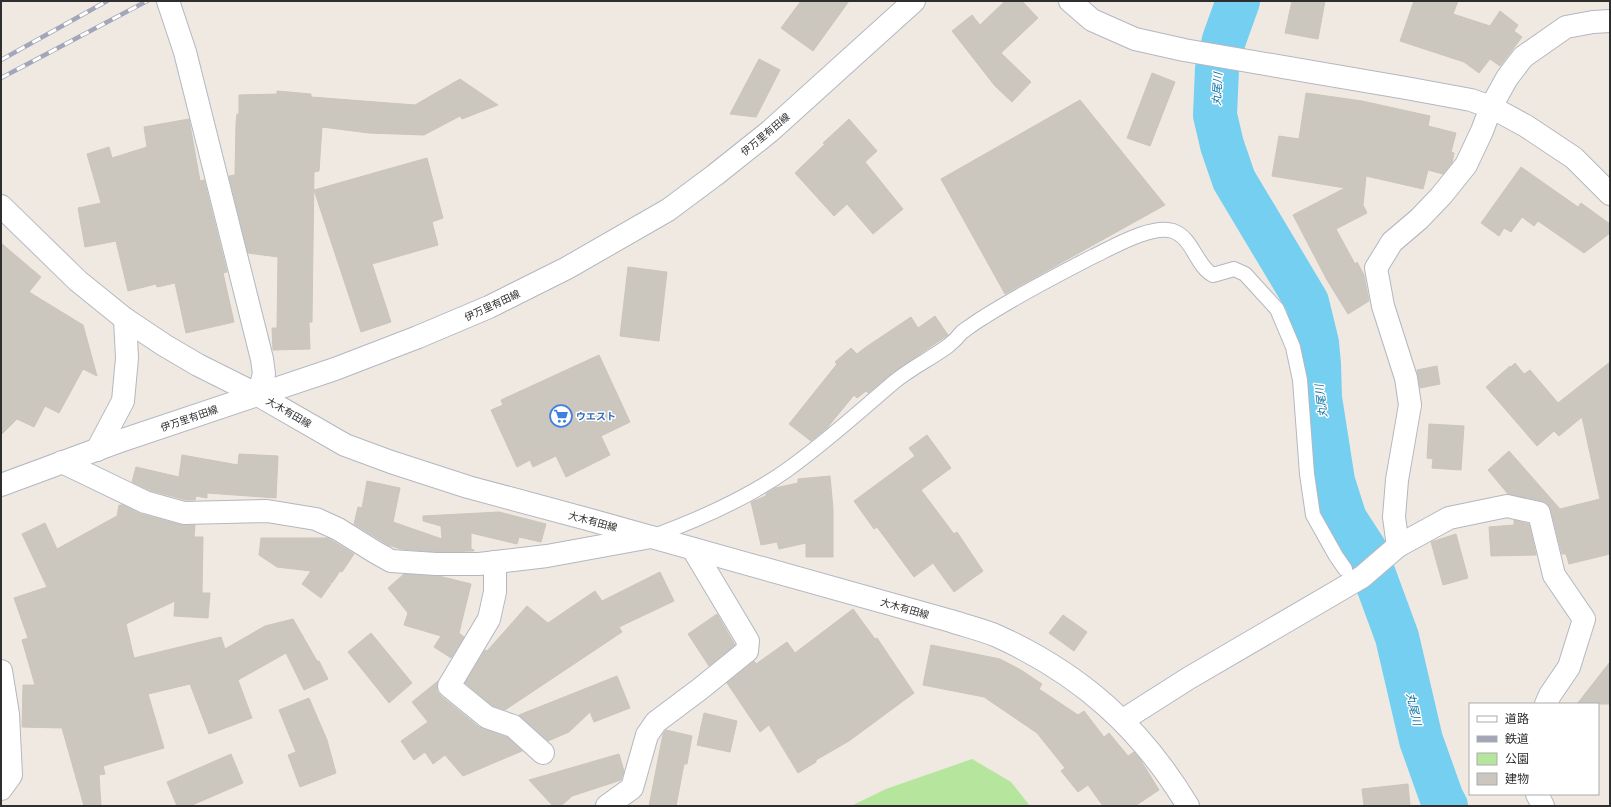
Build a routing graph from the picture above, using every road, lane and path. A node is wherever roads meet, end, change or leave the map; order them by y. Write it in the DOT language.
graph roads {
  1 [pos="168,1"];
  2 [pos="914,1"];
  3 [pos="1070,1"];
  4 [pos="1610,21"];
  5 [pos="1491,107"];
  6 [pos="1610,194"];
  7 [pos="1,206"];
  8 [pos="125,319"];
  9 [pos="258,395"];
  10 [pos="98,450"];
  11 [pos="62,462"];
  12 [pos="1,485"];
  13 [pos="651,537"];
  14 [pos="1398,546"];
  15 [pos="693,549"];
  16 [pos="495,562"];
  17 [pos="1345,569"];
  18 [pos="1,670"];
  19 [pos="1546,703"];
  20 [pos="1123,720"];
  21 [pos="543,754"];
  22 [pos="1,789"];
  23 [pos="1538,795"];
  24 [pos="607,806"];
  25 [pos="1188,806"];
  26 [pos="1543,806"];
  1 -- 9 [label="street"];
  2 -- 9 [label="street, 伊万里有田線"];
  3 -- 5 [label="street"];
  4 -- 5 [label="street"];
  5 -- 6 [label="street"];
  5 -- 14 [label="street"];
  7 -- 8 [label="street, 大木有田線"];
  8 -- 9 [label="street, 大木有田線"];
  8 -- 10 [label="street"];
  9 -- 10 [label="street, 伊万里有田線"];
  9 -- 13 [label="street, 大木有田線"];
  10 -- 11 [label="street, 伊万里有田線"];
  11 -- 12 [label="street, 伊万里有田線"];
  11 -- 16 [label="street"];
  13 -- 15 [label="street, 大木有田線"];
  13 -- 16 [label="street"];
  13 -- 17 [label="lane"];
  14 -- 19 [label="street"];
  14 -- 20 [label="street"];
  15 -- 20 [label="street, 大木有田線"];
  15 -- 24 [label="street"];
  16 -- 21 [label="street"];
  18 -- 22 [label="street"];
  20 -- 25 [label="street, 大木有田線"];
  23 -- 26 [label="street"];
}
